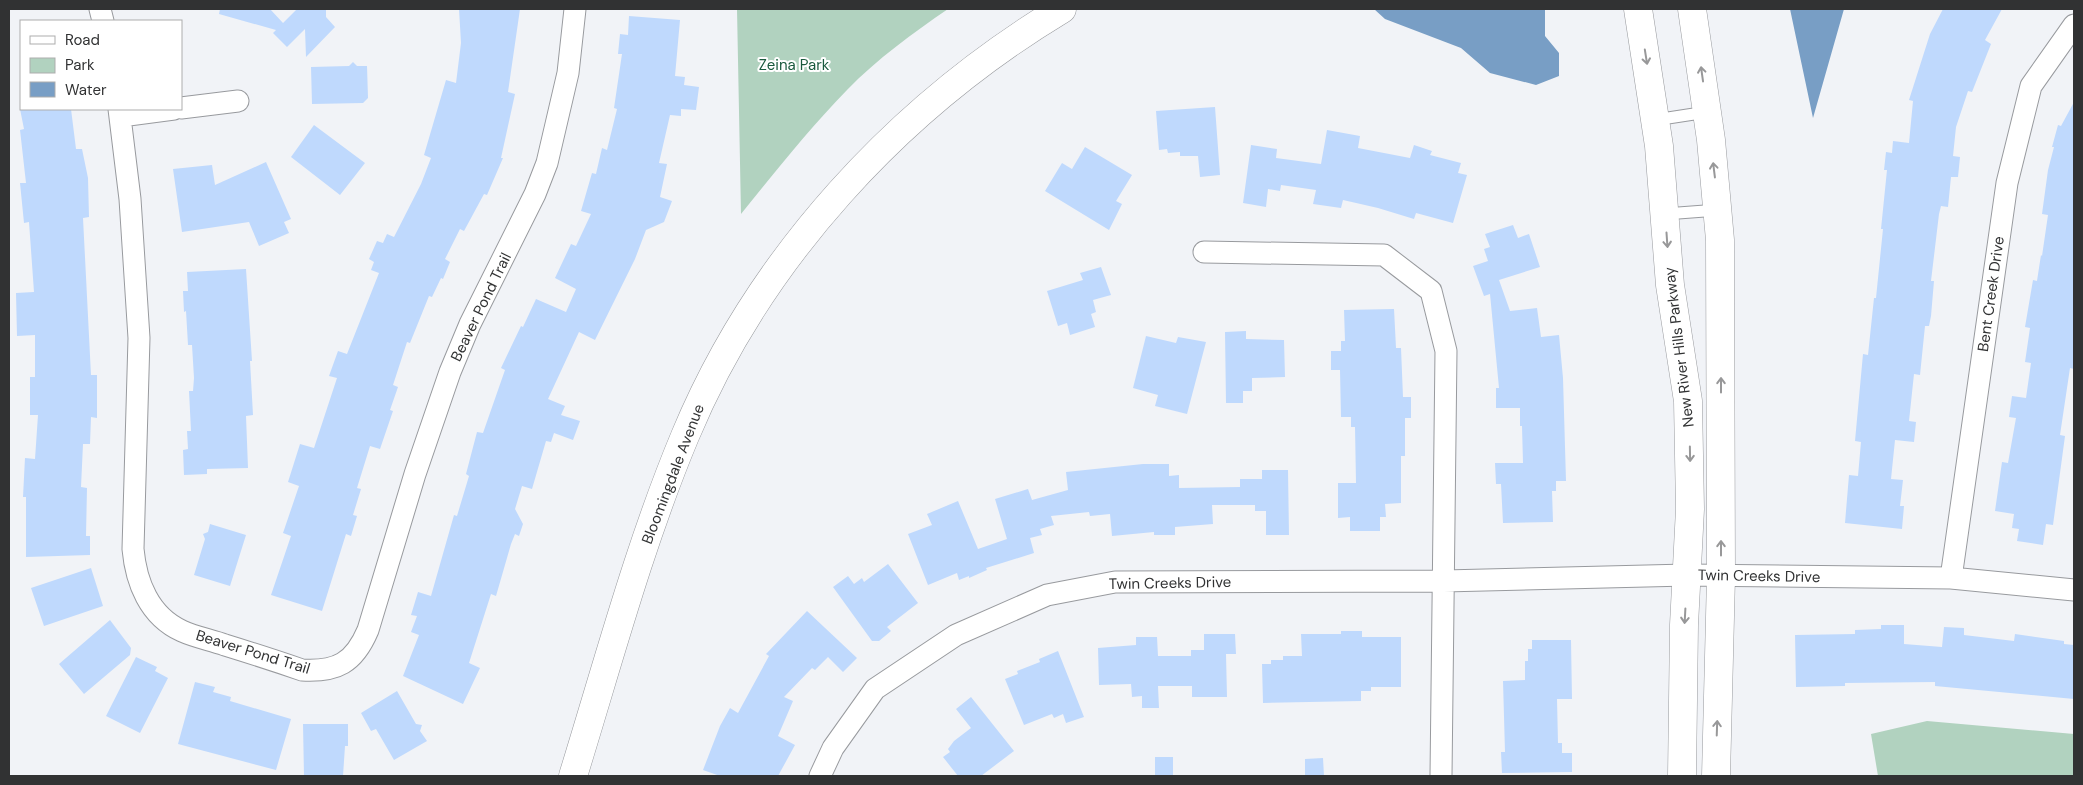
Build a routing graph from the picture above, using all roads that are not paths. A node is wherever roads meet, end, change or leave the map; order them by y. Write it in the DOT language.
graph roads {
  1 [pos="575,9"];
  2 [pos="1062,9"];
  3 [pos="1638,9"];
  4 [pos="1692,9"];
  5 [pos="2074,25"];
  6 [pos="238,100"];
  7 [pos="182,108"];
  8 [pos="156,110"];
  9 [pos="120,112"];
  10 [pos="1707,112"];
  11 [pos="1655,120"];
  12 [pos="1718,210"];
  13 [pos="1665,214"];
  14 [pos="1204,252"];
  15 [pos="1687,576"];
  16 [pos="1721,577"];
  17 [pos="1951,578"];
  18 [pos="1444,581"];
  19 [pos="2074,590"];
  20 [pos="573,776"];
  21 [pos="820,776"];
  22 [pos="1441,776"];
  23 [pos="1682,776"];
  24 [pos="1716,776"];
  1 -- 9 [label="street, Beaver Pond Trail"];
  2 -- 20 [label="street, Bloomingdale Avenue"];
  3 -- 11 [label="street, New River Hills Parkway, one-way"];
  10 -- 4 [label="street, one-way"];
  5 -- 17 [label="street, Bent Creek Drive"];
  6 -- 7 [label="street"];
  8 -- 9 [label="street"];
  10 -- 11 [label="lane"];
  12 -- 10 [label="street, one-way"];
  11 -- 13 [label="street, New River Hills Parkway"];
  12 -- 13 [label="lane"];
  16 -- 12 [label="street, one-way"];
  13 -- 15 [label="street, New River Hills Parkway, one-way"];
  14 -- 18 [label="street"];
  15 -- 16 [label="street, Twin Creeks Drive"];
  15 -- 18 [label="street, Twin Creeks Drive"];
  15 -- 23 [label="street, New River Hills Parkway, one-way"];
  16 -- 17 [label="street, Twin Creeks Drive"];
  24 -- 16 [label="street, one-way"];
  17 -- 19 [label="street, Twin Creeks Drive"];
  18 -- 21 [label="street, Twin Creeks Drive"];
  18 -- 22 [label="street"];
}
